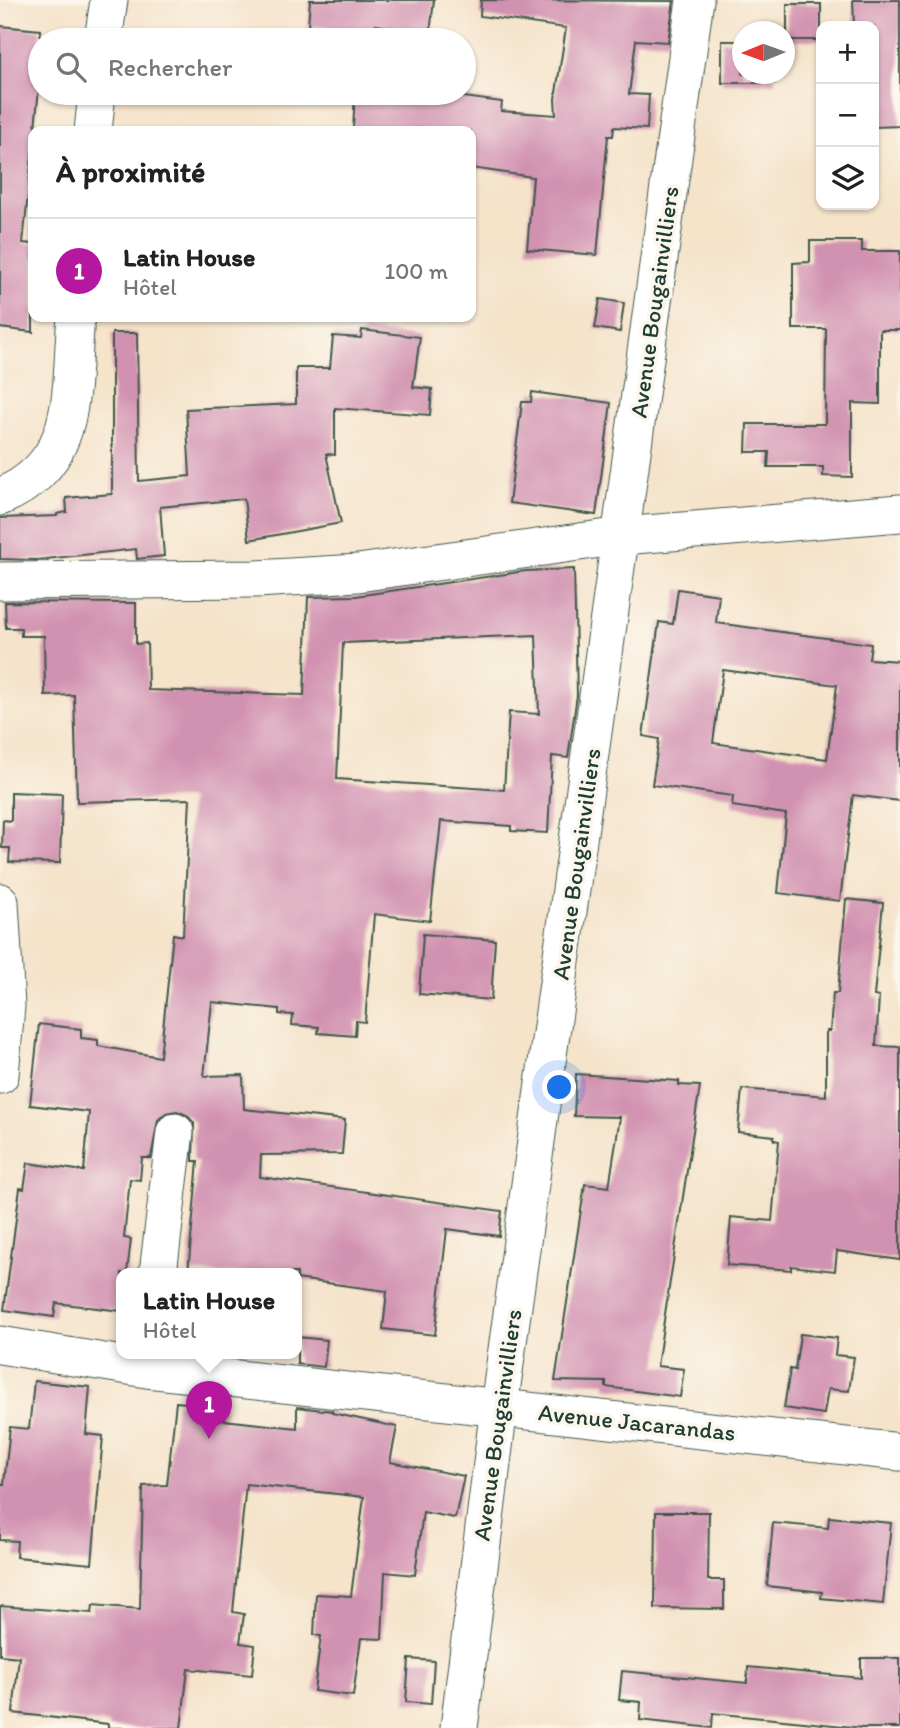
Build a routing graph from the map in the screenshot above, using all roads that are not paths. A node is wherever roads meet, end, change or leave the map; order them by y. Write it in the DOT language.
graph roads {
  1 [pos="109,0"];
  2 [pos="695,0"];
  3 [pos="105,28"];
  4 [pos="96,105"];
  5 [pos="94,126"];
  6 [pos="76,322"];
  7 [pos="0,497"];
  8 [pos="900,513"];
  9 [pos="622,536"];
  10 [pos="0,581"];
  11 [pos="0,902"];
  12 [pos="0,1075"];
  13 [pos="175,1132"];
  14 [pos="159,1268"];
  15 [pos="0,1345"];
  16 [pos="116,1358"];
  17 [pos="130,1359"];
  18 [pos="148,1361"];
  19 [pos="499,1407"];
  20 [pos="900,1452"];
  21 [pos="458,1728"];
  1 -- 3 [label="street"];
  2 -- 9 [label="street, Avenue Bougainvilliers"];
  4 -- 5 [label="street"];
  6 -- 7 [label="street"];
  8 -- 9 [label="street"];
  9 -- 10 [label="street"];
  9 -- 19 [label="street, Avenue Bougainvilliers"];
  11 -- 12 [label="street"];
  13 -- 14 [label="street"];
  15 -- 16 [label="street, Avenue Jacarandas"];
  17 -- 18 [label="street, Avenue Jacarandas"];
  18 -- 19 [label="street, Avenue Jacarandas"];
  19 -- 20 [label="street, Avenue Jacarandas"];
  19 -- 21 [label="street, Avenue Bougainvilliers"];
}
